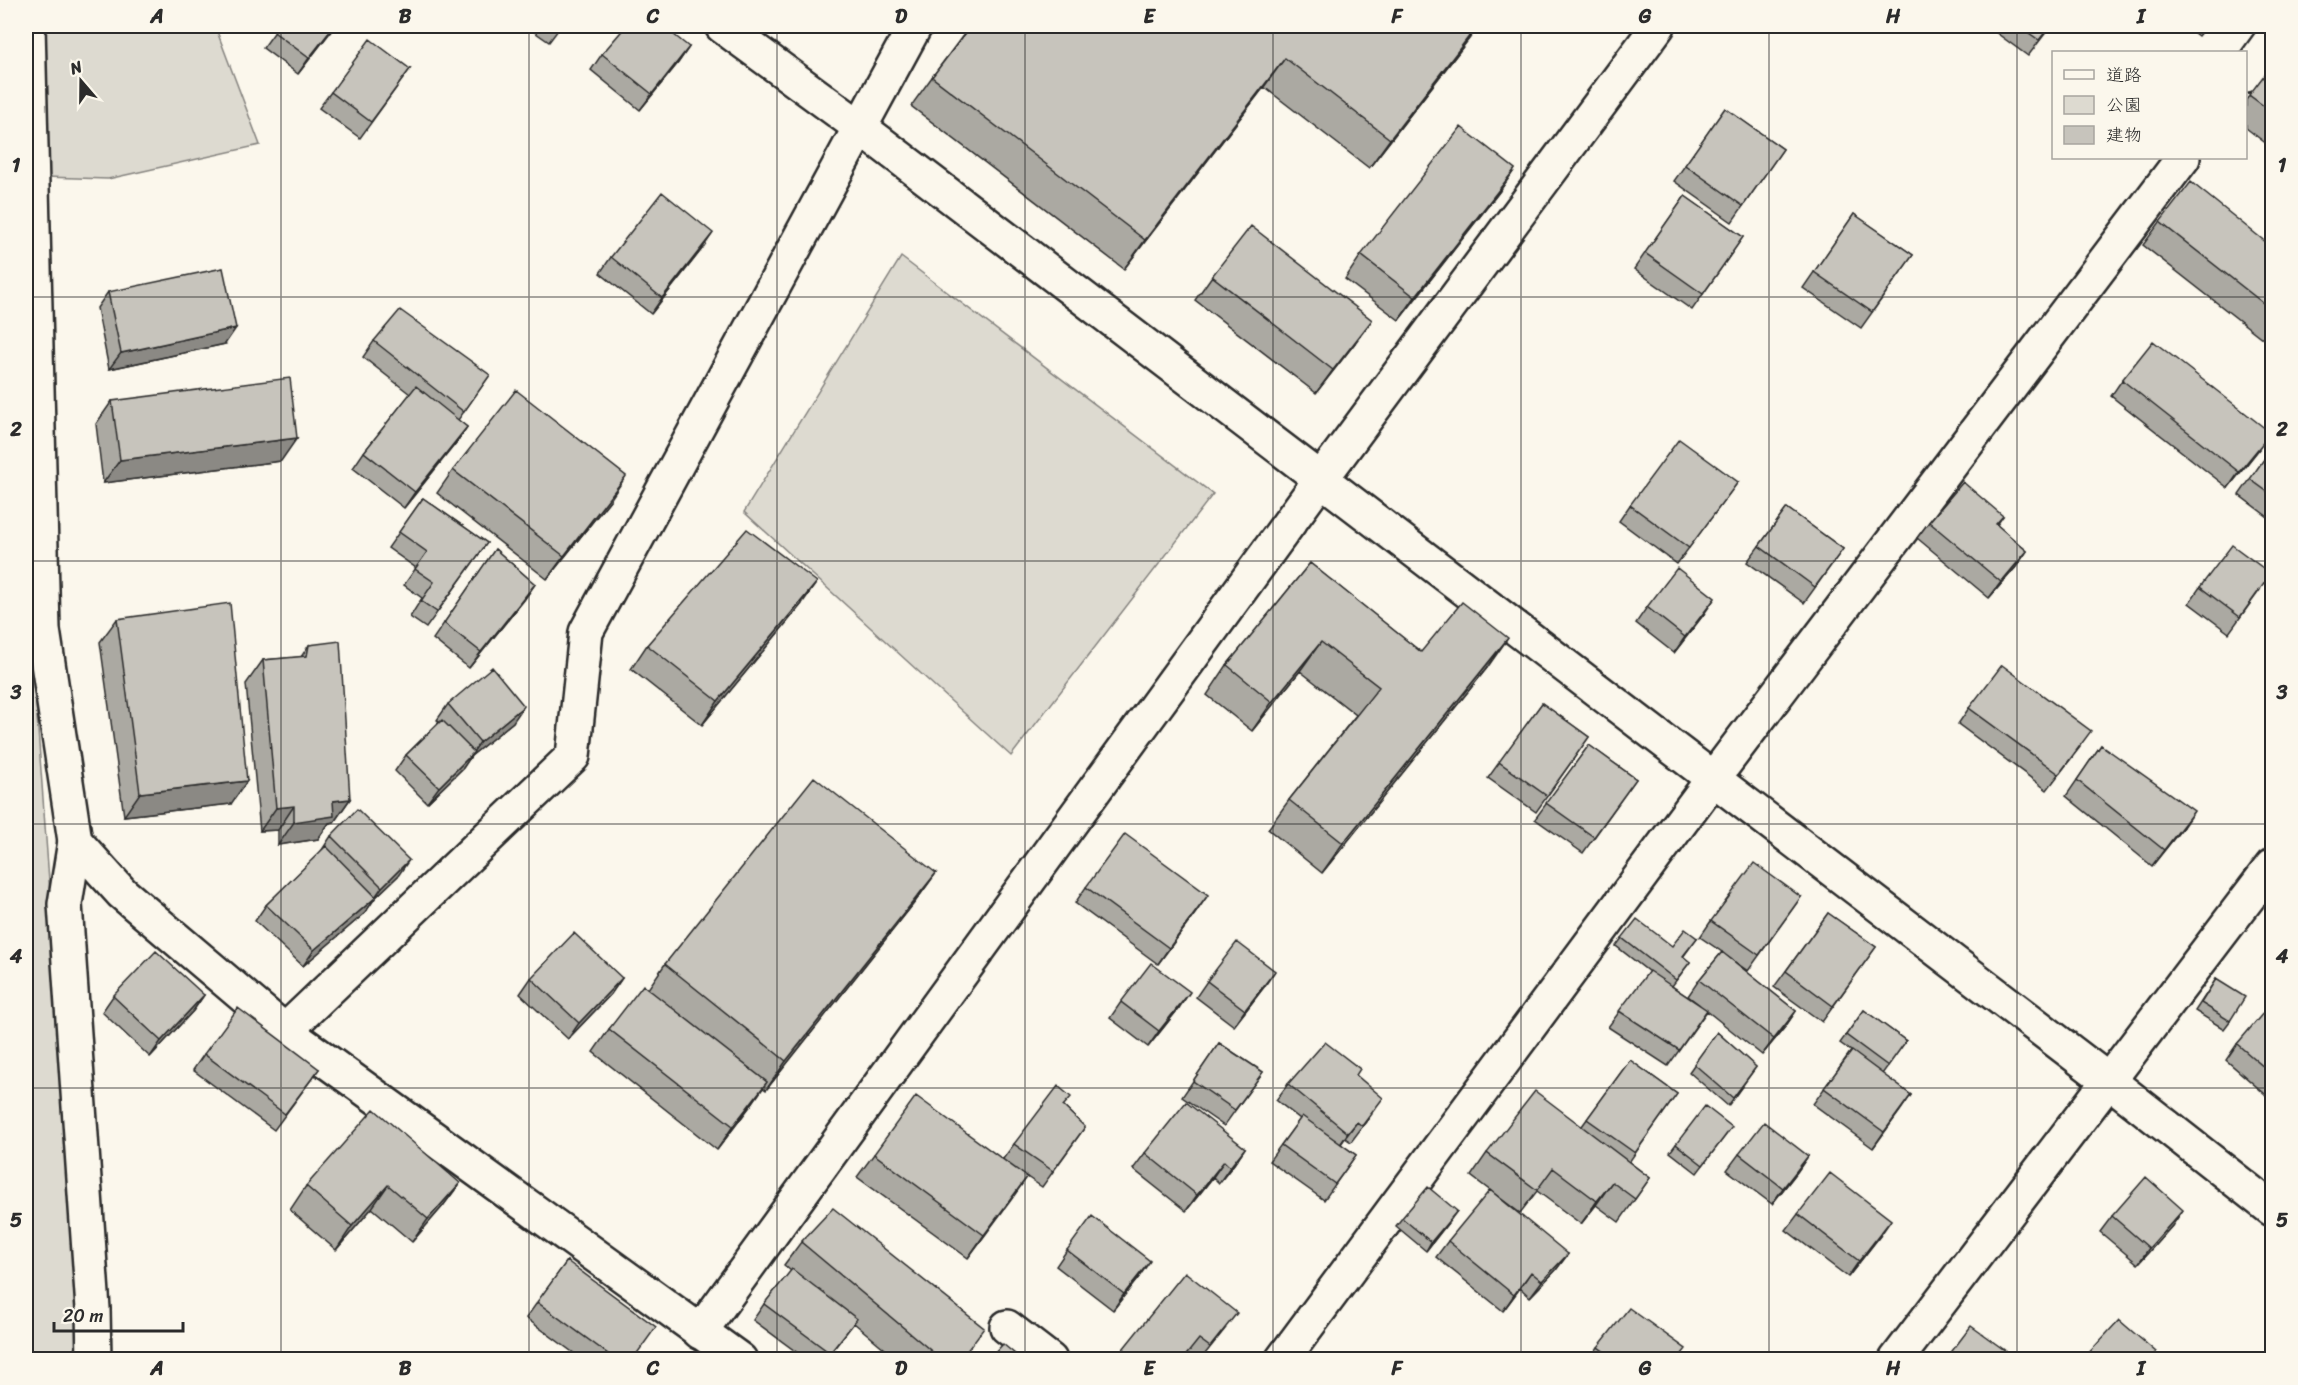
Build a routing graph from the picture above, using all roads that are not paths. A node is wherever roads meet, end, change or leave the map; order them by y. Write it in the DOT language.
graph roads {
  1 [pos="28,26"];
  2 [pos="722,26"];
  3 [pos="915,26"];
  4 [pos="1658,26"];
  5 [pos="2272,39"];
  6 [pos="2247,74"];
  7 [pos="861,128"];
  8 [pos="2182,159"];
  9 [pos="1321,479"];
  10 [pos="1712,780"];
  11 [pos="75,842"];
  12 [pos="2272,866"];
  13 [pos="285,1031"];
  14 [pos="2109,1081"];
  15 [pos="2272,1209"];
  16 [pos="1007,1327"];
  17 [pos="700,1332"];
  18 [pos="94,1359"];
  19 [pos="740,1359"];
  20 [pos="1050,1359"];
  21 [pos="1282,1359"];
  22 [pos="1896,1359"];
  1 -- 11 [label="street"];
  2 -- 7 [label="street"];
  3 -- 7 [label="street"];
  4 -- 9 [label="street"];
  5 -- 6 [label="street"];
  7 -- 9 [label="street"];
  7 -- 13 [label="street"];
  8 -- 10 [label="street"];
  9 -- 10 [label="street"];
  9 -- 17 [label="street"];
  10 -- 14 [label="street"];
  10 -- 21 [label="street"];
  11 -- 13 [label="street"];
  11 -- 18 [label="street"];
  12 -- 14 [label="street"];
  13 -- 17 [label="street"];
  14 -- 15 [label="street"];
  14 -- 22 [label="street"];
  16 -- 20 [label="street"];
  17 -- 19 [label="street"];
}
